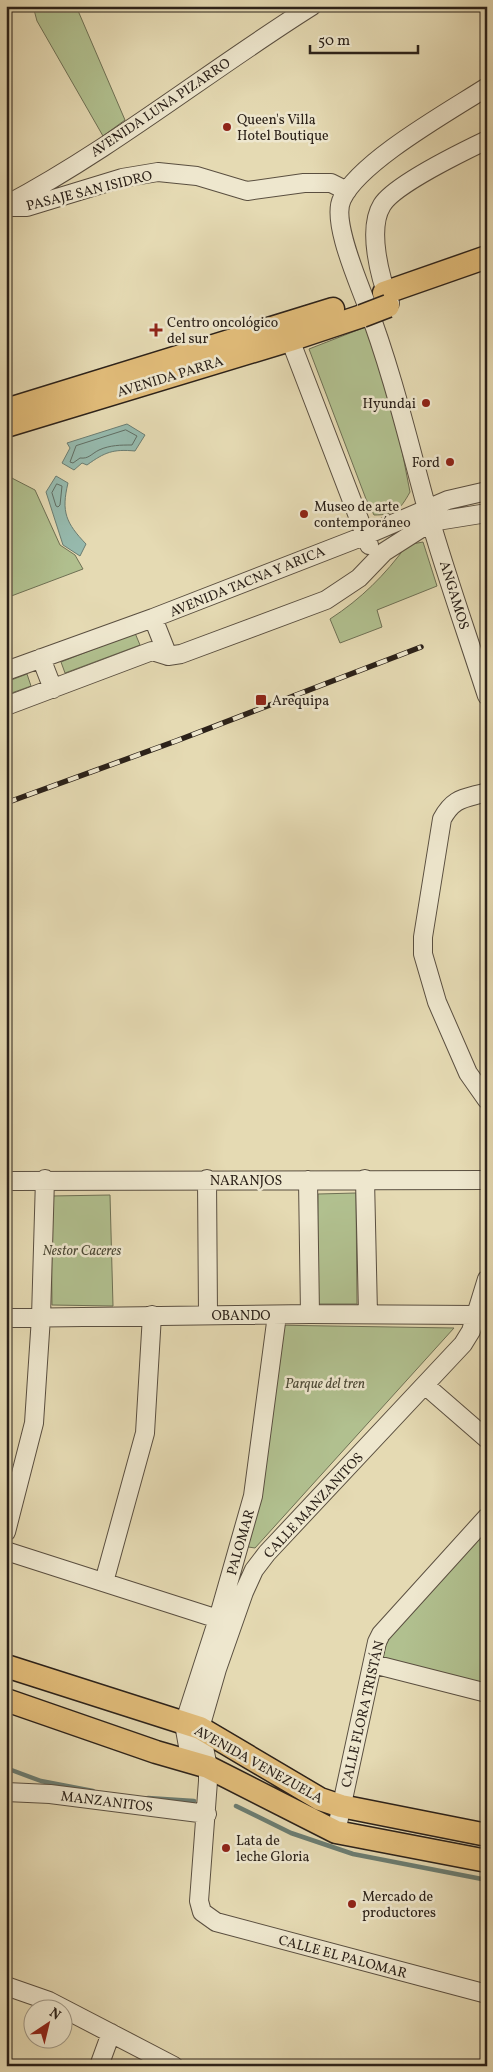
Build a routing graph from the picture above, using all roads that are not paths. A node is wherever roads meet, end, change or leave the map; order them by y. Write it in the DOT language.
graph roads {
  1 [pos="312,6"];
  2 [pos="487,87"];
  3 [pos="487,140"];
  4 [pos="347,191"];
  5 [pos="6,206"];
  6 [pos="487,257"];
  7 [pos="487,273"];
  8 [pos="387,299"];
  9 [pos="287,332"];
  10 [pos="6,410"];
  11 [pos="6,426"];
  12 [pos="487,491"];
  13 [pos="487,513"];
  14 [pos="429,515"];
  15 [pos="364,536"];
  16 [pos="376,558"];
  17 [pos="153,618"];
  18 [pos="168,656"];
  19 [pos="41,658"];
  20 [pos="6,671"];
  21 [pos="53,689"];
  22 [pos="487,696"];
  23 [pos="6,706"];
  24 [pos="487,792"];
  25 [pos="487,1100"];
  26 [pos="45,1179"];
  27 [pos="207,1179"];
  28 [pos="365,1179"];
  29 [pos="6,1180"];
  30 [pos="308,1180"];
  31 [pos="487,1180"];
  32 [pos="487,1278"];
  33 [pos="310,1314"];
  34 [pos="368,1314"];
  35 [pos="208,1315"];
  36 [pos="277,1315"];
  37 [pos="476,1315"];
  38 [pos="152,1316"];
  39 [pos="41,1317"];
  40 [pos="6,1318"];
  41 [pos="426,1386"];
  42 [pos="486,1437"];
  43 [pos="485,1522"];
  44 [pos="6,1532"];
  45 [pos="6,1551"];
  46 [pos="104,1582"];
  47 [pos="218,1620"];
  48 [pos="372,1664"];
  49 [pos="6,1666"];
  50 [pos="487,1693"];
  51 [pos="6,1700"];
  52 [pos="192,1726"];
  53 [pos="202,1772"];
  54 [pos="6,1792"];
  55 [pos="341,1806"];
  56 [pos="207,1812"];
  57 [pos="336,1832"];
  58 [pos="487,1835"];
  59 [pos="487,1861"];
  60 [pos="6,1986"];
  61 [pos="487,1994"];
  62 [pos="111,2033"];
  63 [pos="100,2066"];
  64 [pos="174,2066"];
  1 -- 5 [label="street, AVENIDA LUNA PIZARRO"];
  2 -- 4 [label="street"];
  3 -- 8 [label="street"];
  4 -- 5 [label="street, PASAJE SAN ISIDRO"];
  4 -- 14 [label="street, ANGAMOS"];
  6 -- 8 [label="main road"];
  7 -- 8 [label="main road"];
  8 -- 9 [label="main road, AVENIDA PARRA, bridge"];
  9 -- 10 [label="main road, AVENIDA PARRA"];
  9 -- 11 [label="main road, AVENIDA PARRA"];
  9 -- 15 [label="street"];
  12 -- 14 [label="street, AVENIDA TACNA Y ARICA"];
  13 -- 14 [label="street, AVENIDA TACNA Y ARICA"];
  14 -- 15 [label="street, AVENIDA TACNA Y ARICA"];
  14 -- 16 [label="street, AVENIDA TACNA Y ARICA"];
  14 -- 22 [label="street, ANGAMOS"];
  15 -- 16 [label="street"];
  15 -- 17 [label="street, AVENIDA TACNA Y ARICA"];
  16 -- 18 [label="street, AVENIDA TACNA Y ARICA"];
  17 -- 18 [label="street"];
  17 -- 19 [label="street, AVENIDA TACNA Y ARICA"];
  18 -- 21 [label="street, AVENIDA TACNA Y ARICA"];
  19 -- 20 [label="street, AVENIDA TACNA Y ARICA"];
  19 -- 21 [label="street"];
  21 -- 23 [label="street, AVENIDA TACNA Y ARICA"];
  24 -- 25 [label="street"];
  26 -- 27 [label="street, NARANJOS"];
  26 -- 29 [label="street, NARANJOS"];
  26 -- 39 [label="street"];
  27 -- 30 [label="street, NARANJOS"];
  27 -- 35 [label="street"];
  28 -- 30 [label="street, NARANJOS"];
  28 -- 31 [label="street, NARANJOS"];
  28 -- 34 [label="street"];
  30 -- 33 [label="street"];
  32 -- 37 [label="street, CALLE MANZANITOS"];
  33 -- 34 [label="street, OBANDO"];
  33 -- 36 [label="street, OBANDO"];
  34 -- 37 [label="street, OBANDO"];
  35 -- 36 [label="street, OBANDO"];
  35 -- 38 [label="street, OBANDO"];
  36 -- 47 [label="street, PALOMAR"];
  37 -- 41 [label="street, CALLE MANZANITOS"];
  38 -- 39 [label="street, OBANDO"];
  38 -- 46 [label="street"];
  39 -- 40 [label="street, OBANDO"];
  39 -- 44 [label="street"];
  41 -- 42 [label="street"];
  41 -- 52 [label="street, CALLE MANZANITOS"];
  43 -- 48 [label="street, CALLE FLORA TRISTÁN"];
  45 -- 46 [label="street"];
  46 -- 47 [label="street"];
  47 -- 52 [label="street, PALOMAR"];
  48 -- 50 [label="street"];
  48 -- 55 [label="street, CALLE FLORA TRISTÁN"];
  49 -- 52 [label="main road, AVENIDA VENEZUELA"];
  51 -- 53 [label="main road, AVENIDA VENEZUELA"];
  52 -- 53 [label="street, PALOMAR"];
  52 -- 55 [label="main road, AVENIDA VENEZUELA"];
  53 -- 56 [label="street"];
  53 -- 57 [label="main road, AVENIDA VENEZUELA"];
  54 -- 56 [label="street, MANZANITOS"];
  55 -- 57 [label="street, CALLE FLORA TRISTÁN"];
  55 -- 58 [label="main road, AVENIDA VENEZUELA"];
  56 -- 61 [label="street, CALLE EL PALOMAR"];
  57 -- 59 [label="main road, AVENIDA VENEZUELA"];
  60 -- 62 [label="street"];
  62 -- 63 [label="street"];
  62 -- 64 [label="street"];
}
